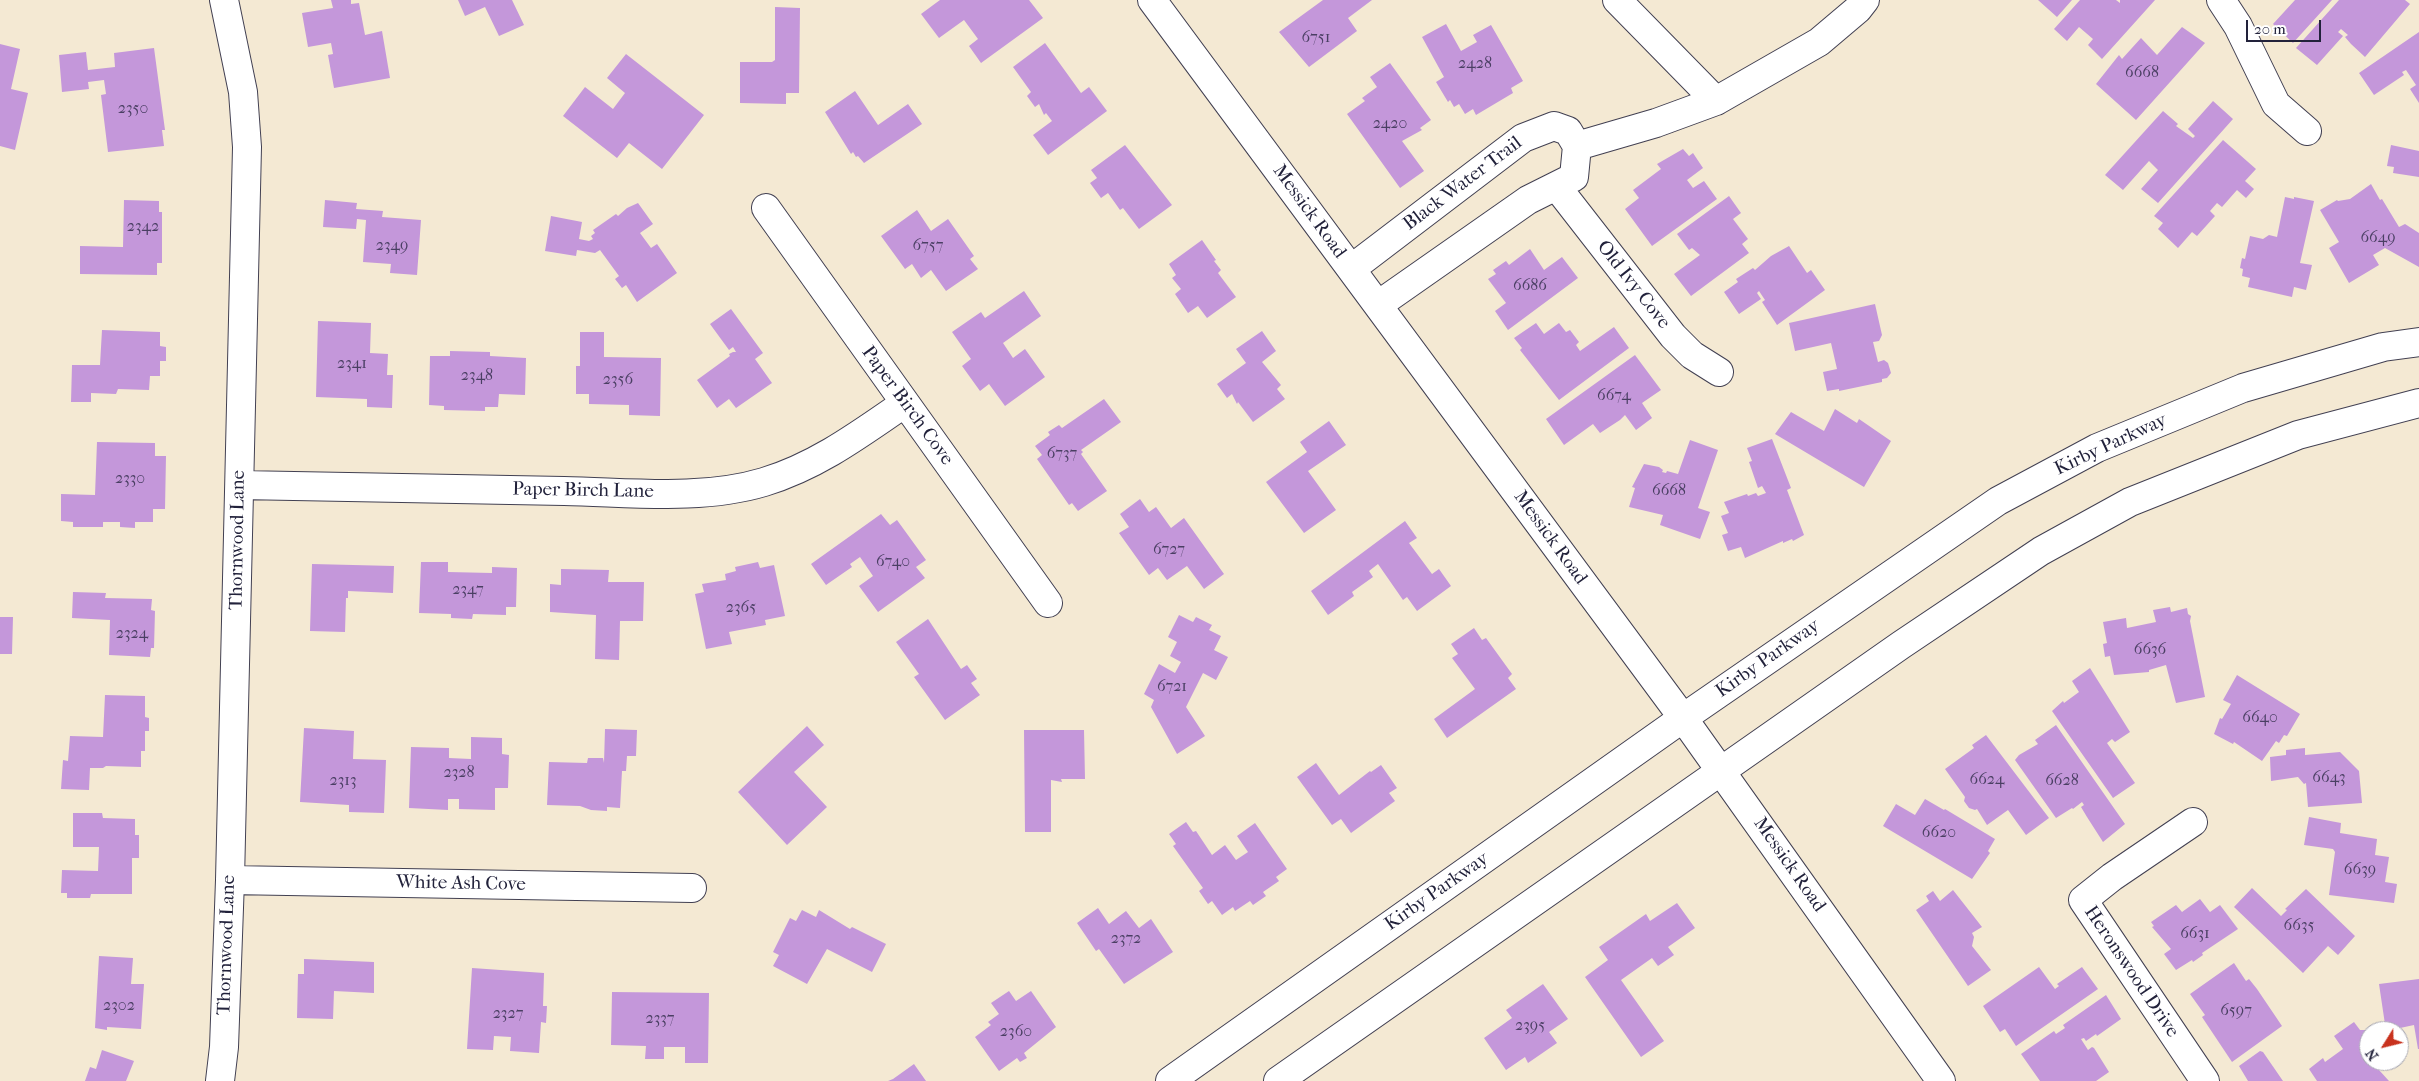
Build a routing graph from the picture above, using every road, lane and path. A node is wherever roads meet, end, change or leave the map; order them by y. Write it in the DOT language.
graph roads {
  1 [pos="224,0"];
  2 [pos="1152,0"];
  3 [pos="1616,0"];
  4 [pos="1865,0"];
  5 [pos="2221,0"];
  6 [pos="1716,101"];
  7 [pos="2307,131"];
  8 [pos="1577,146"];
  9 [pos="1557,187"];
  10 [pos="766,208"];
  11 [pos="1351,269"];
  12 [pos="1378,305"];
  13 [pos="2419,342"];
  14 [pos="1720,372"];
  15 [pos="2419,403"];
  16 [pos="905,404"];
  17 [pos="240,484"];
  18 [pos="1048,604"];
  19 [pos="1683,718"];
  20 [pos="1722,771"];
  21 [pos="2193,822"];
  22 [pos="230,880"];
  23 [pos="692,888"];
  24 [pos="220,1081"];
  25 [pos="1170,1081"];
  26 [pos="1278,1081"];
  27 [pos="1941,1081"];
  28 [pos="2205,1081"];
  1 -- 17 [label="street, Thornwood Lane"];
  2 -- 11 [label="street, Messick Road"];
  3 -- 6 [label="street"];
  4 -- 6 [label="street"];
  5 -- 7 [label="street"];
  6 -- 8 [label="street"];
  8 -- 9 [label="street"];
  8 -- 11 [label="street, Black Water Trail"];
  9 -- 12 [label="street"];
  9 -- 14 [label="street, Old Ivy Cove"];
  10 -- 16 [label="street, Paper Birch Cove"];
  11 -- 12 [label="street, Messick Road"];
  12 -- 19 [label="street, Messick Road"];
  13 -- 19 [label="street, Kirby Parkway"];
  15 -- 20 [label="street"];
  16 -- 17 [label="street, Paper Birch Lane"];
  16 -- 18 [label="street, Paper Birch Cove"];
  17 -- 22 [label="street, Thornwood Lane"];
  19 -- 20 [label="street, Messick Road"];
  19 -- 25 [label="street, Kirby Parkway"];
  20 -- 26 [label="street"];
  20 -- 27 [label="street, Messick Road"];
  21 -- 28 [label="street, Heronswood Drive"];
  22 -- 23 [label="street, White Ash Cove"];
  22 -- 24 [label="street, Thornwood Lane"];
}
